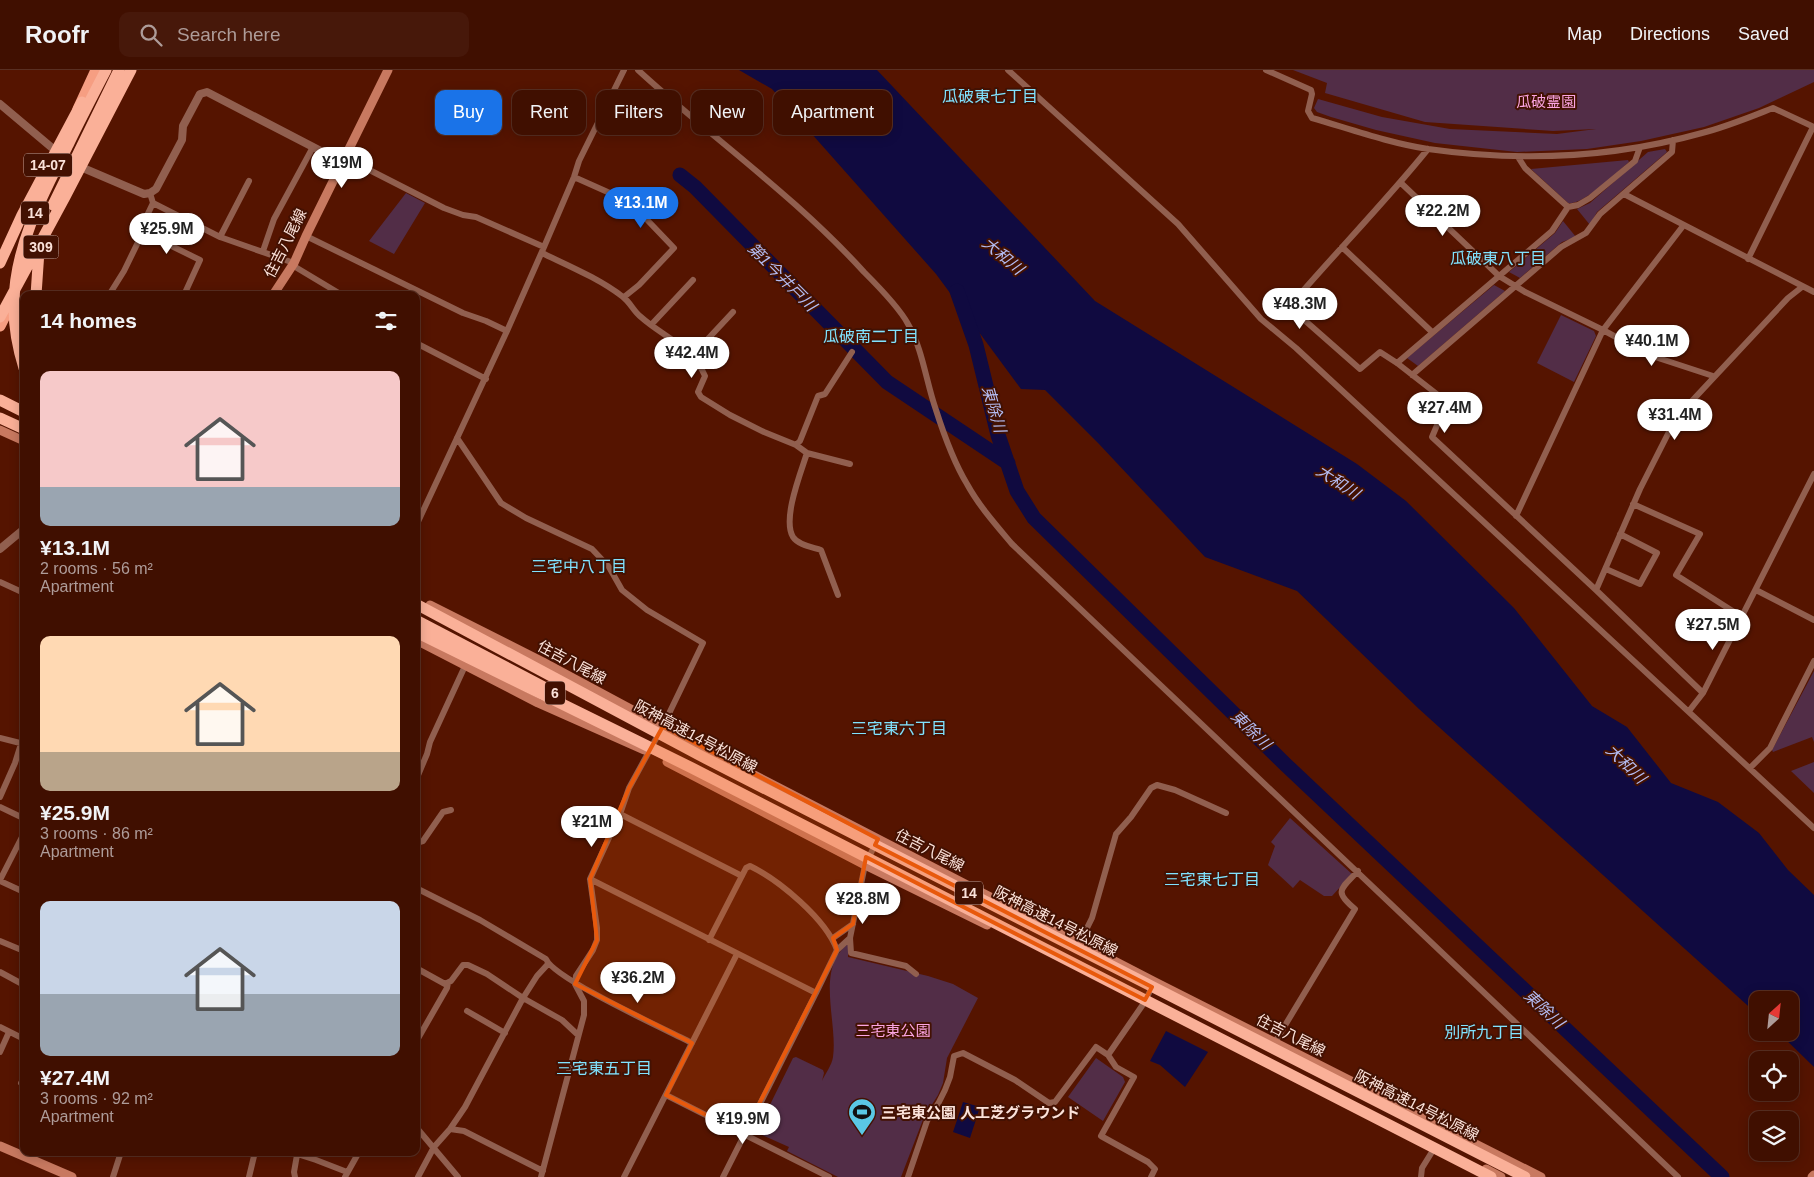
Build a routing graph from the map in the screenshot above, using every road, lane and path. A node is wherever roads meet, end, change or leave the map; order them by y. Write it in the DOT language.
graph roads {
  1 [pos="92,70"];
  2 [pos="98,70"];
  3 [pos="106,70"];
  4 [pos="120,70"];
  5 [pos="131,70"];
  6 [pos="388,70"];
  7 [pos="624,70"];
  8 [pos="638,70"];
  9 [pos="1008,70"];
  10 [pos="1266,70"];
  11 [pos="0,104"];
  12 [pos="77,111"];
  13 [pos="1813,127"];
  14 [pos="1673,140"];
  15 [pos="313,147"];
  16 [pos="1640,147"];
  17 [pos="1428,149"];
  18 [pos="57,152"];
  19 [pos="1518,157"];
  20 [pos="343,160"];
  21 [pos="84,168"];
  22 [pos="574,177"];
  23 [pos="249,180"];
  24 [pos="1401,183"];
  25 [pos="150,193"];
  26 [pos="1624,194"];
  27 [pos="153,203"];
  28 [pos="1568,207"];
  29 [pos="1683,226"];
  30 [pos="143,232"];
  31 [pos="306,236"];
  32 [pos="220,237"];
  33 [pos="46,242"];
  34 [pos="1342,247"];
  35 [pos="543,250"];
  36 [pos="263,251"];
  37 [pos="36,257"];
  38 [pos="1748,259"];
  39 [pos="0,263"];
  40 [pos="293,264"];
  41 [pos="0,268"];
  42 [pos="1499,276"];
  43 [pos="693,280"];
  44 [pos="1516,286"];
  45 [pos="1802,287"];
  46 [pos="36,291"];
  47 [pos="41,291"];
  48 [pos="112,291"];
  49 [pos="186,291"];
  50 [pos="276,291"];
  51 [pos="336,291"];
  52 [pos="418,291"];
  53 [pos="420,292"];
  54 [pos="1814,292"];
  55 [pos="624,297"];
  56 [pos="733,312"];
  57 [pos="0,317"];
  58 [pos="651,325"];
  59 [pos="0,326"];
  60 [pos="1603,330"];
  61 [pos="507,332"];
  62 [pos="1432,332"];
  63 [pos="420,345"];
  64 [pos="852,352"];
  65 [pos="20,354"];
  66 [pos="692,356"];
  67 [pos="1396,363"];
  68 [pos="1412,375"];
  69 [pos="1713,376"];
  70 [pos="486,379"];
  71 [pos="0,398"];
  72 [pos="0,404"];
  73 [pos="20,410"];
  74 [pos="20,411"];
  75 [pos="0,418"];
  76 [pos="20,427"];
  77 [pos="0,430"];
  78 [pos="458,438"];
  79 [pos="20,439"];
  80 [pos="796,445"];
  81 [pos="807,453"];
  82 [pos="850,464"];
  83 [pos="1814,474"];
  84 [pos="1634,504"];
  85 [pos="1516,516"];
  86 [pos="420,518"];
  87 [pos="20,532"];
  88 [pos="1620,534"];
  89 [pos="0,549"];
  90 [pos="1606,569"];
  91 [pos="0,582"];
  92 [pos="1596,590"];
  93 [pos="1756,590"];
  94 [pos="20,591"];
  95 [pos="838,595"];
  96 [pos="420,601"];
  97 [pos="420,606"];
  98 [pos="1742,617"];
  99 [pos="1814,620"];
  100 [pos="420,622"];
  101 [pos="420,634"];
  102 [pos="420,642"];
  103 [pos="1814,662"];
  104 [pos="465,666"];
  105 [pos="1703,694"];
  106 [pos="1689,711"];
  107 [pos="663,726"];
  108 [pos="0,738"];
  109 [pos="20,743"];
  110 [pos="20,749"];
  111 [pos="648,752"];
  112 [pos="692,768"];
  113 [pos="1750,768"];
  114 [pos="420,769"];
  115 [pos="0,797"];
  116 [pos="0,807"];
  117 [pos="451,810"];
  118 [pos="1226,813"];
  119 [pos="620,814"];
  120 [pos="20,817"];
  121 [pos="1814,828"];
  122 [pos="878,838"];
  123 [pos="20,841"];
  124 [pos="420,842"];
  125 [pos="865,865"];
  126 [pos="1358,871"];
  127 [pos="742,876"];
  128 [pos="590,879"];
  129 [pos="0,880"];
  130 [pos="20,890"];
  131 [pos="420,890"];
  132 [pos="852,924"];
  133 [pos="833,938"];
  134 [pos="850,938"];
  135 [pos="709,940"];
  136 [pos="0,941"];
  137 [pos="1080,942"];
  138 [pos="20,949"];
  139 [pos="837,950"];
  140 [pos="737,954"];
  141 [pos="548,964"];
  142 [pos="420,970"];
  143 [pos="0,972"];
  144 [pos="916,974"];
  145 [pos="1155,982"];
  146 [pos="20,983"];
  147 [pos="448,983"];
  148 [pos="575,984"];
  149 [pos="816,993"];
  150 [pos="523,998"];
  151 [pos="1144,1003"];
  152 [pos="467,1011"];
  153 [pos="0,1027"];
  154 [pos="9,1032"];
  155 [pos="505,1033"];
  156 [pos="420,1035"];
  157 [pos="578,1036"];
  158 [pos="20,1037"];
  159 [pos="1274,1042"];
  160 [pos="692,1043"];
  161 [pos="0,1052"];
  162 [pos="1108,1055"];
  163 [pos="666,1095"];
  164 [pos="450,1129"];
  165 [pos="420,1131"];
  166 [pos="744,1134"];
  167 [pos="1437,1144"];
  168 [pos="0,1146"];
  169 [pos="434,1147"];
  170 [pos="20,1155"];
  171 [pos="23,1156"];
  172 [pos="121,1156"];
  173 [pos="254,1156"];
  174 [pos="294,1156"];
  175 [pos="301,1156"];
  176 [pos="317,1156"];
  177 [pos="357,1156"];
  178 [pos="316,1160"];
  179 [pos="542,1174"];
  180 [pos="346,1175"];
  181 [pos="72,1177"];
  182 [pos="113,1177"];
  183 [pos="249,1177"];
  184 [pos="295,1177"];
  185 [pos="418,1177"];
  186 [pos="458,1177"];
  187 [pos="624,1177"];
  188 [pos="723,1177"];
  189 [pos="830,1177"];
  190 [pos="908,1177"];
  191 [pos="1151,1177"];
  192 [pos="1421,1177"];
  193 [pos="1491,1177"];
  194 [pos="1501,1177"];
  195 [pos="1525,1177"];
  196 [pos="1540,1177"];
  197 [pos="1678,1177"];
  1 -- 12 [label="street"];
  2 -- 12 [label="highway, 309"];
  2 -- 39 [label="highway, 14-07"];
  3 -- 65 [label="highway, 14"];
  4 -- 46 [label="highway, 14"];
  5 -- 21 [label="highway, 309"];
  5 -- 57 [label="highway, 14-07"];
  6 -- 20 [label="main road, 住吉八尾線"];
  7 -- 22 [label="street"];
  8 -- 126 [label="street"];
  9 -- 106 [label="street"];
  10 -- 17 [label="street"];
  11 -- 18 [label="street"];
  12 -- 18 [label="highway, 309"];
  13 -- 14 [label="street"];
  13 -- 38 [label="street"];
  14 -- 16 [label="street"];
  14 -- 26 [label="street"];
  15 -- 20 [label="street"];
  15 -- 25 [label="street"];
  15 -- 36 [label="street"];
  16 -- 19 [label="street"];
  16 -- 28 [label="street"];
  17 -- 19 [label="street"];
  17 -- 24 [label="street"];
  18 -- 21 [label="street"];
  18 -- 41 [label="highway, 309"];
  19 -- 28 [label="street"];
  20 -- 31 [label="main road, 住吉八尾線"];
  20 -- 35 [label="street"];
  21 -- 25 [label="street"];
  21 -- 33 [label="street"];
  21 -- 37 [label="highway, 309"];
  22 -- 35 [label="street"];
  22 -- 55 [label="street"];
  23 -- 32 [label="street"];
  24 -- 34 [label="street"];
  24 -- 42 [label="street"];
  25 -- 27 [label="street"];
  26 -- 29 [label="street"];
  26 -- 44 [label="street"];
  27 -- 30 [label="street"];
  27 -- 32 [label="street"];
  28 -- 42 [label="street"];
  29 -- 38 [label="street"];
  29 -- 60 [label="street"];
  30 -- 48 [label="street"];
  30 -- 49 [label="street"];
  31 -- 40 [label="main road, 住吉八尾線"];
  31 -- 52 [label="street"];
  32 -- 36 [label="street"];
  33 -- 37 [label="street"];
  33 -- 47 [label="street"];
  34 -- 62 [label="street"];
  34 -- 67 [label="street"];
  35 -- 55 [label="street"];
  35 -- 61 [label="street"];
  36 -- 40 [label="street"];
  37 -- 59 [label="highway, 309"];
  38 -- 45 [label="street"];
  40 -- 50 [label="main road, 住吉八尾線"];
  40 -- 51 [label="street"];
  42 -- 44 [label="street"];
  42 -- 62 [label="street"];
  43 -- 58 [label="street"];
  44 -- 60 [label="street"];
  44 -- 68 [label="street"];
  45 -- 54 [label="street"];
  45 -- 69 [label="street"];
  53 -- 61 [label="street"];
  55 -- 58 [label="street"];
  56 -- 66 [label="street"];
  58 -- 66 [label="street"];
  60 -- 69 [label="street"];
  60 -- 85 [label="street"];
  61 -- 70 [label="street"];
  62 -- 67 [label="street"];
  63 -- 70 [label="street"];
  64 -- 80 [label="street"];
  66 -- 80 [label="street"];
  67 -- 68 [label="street"];
  68 -- 85 [label="street"];
  69 -- 84 [label="street"];
  70 -- 78 [label="street"];
  71 -- 73 [label="highway"];
  72 -- 74 [label="highway"];
  75 -- 76 [label="highway"];
  77 -- 79 [label="main road"];
  78 -- 86 [label="street"];
  78 -- 107 [label="street"];
  80 -- 81 [label="street"];
  81 -- 82 [label="street"];
  81 -- 95 [label="street"];
  83 -- 93 [label="street"];
  84 -- 88 [label="street"];
  84 -- 98 [label="street"];
  85 -- 92 [label="street"];
  87 -- 89 [label="street"];
  88 -- 90 [label="street"];
  88 -- 90 [label="street"];
  90 -- 92 [label="street"];
  91 -- 94 [label="street"];
  92 -- 105 [label="street"];
  93 -- 98 [label="street"];
  93 -- 99 [label="street"];
  96 -- 107 [label="main road, 住吉八尾線"];
  97 -- 195 [label="highway, 阪神高速14号松原線 / 14"];
  98 -- 105 [label="street"];
  100 -- 112 [label="highway, 6"];
  101 -- 112 [label="highway, 阪神高速14号松原線 / 14"];
  102 -- 104 [label="main road"];
  103 -- 113 [label="street"];
  104 -- 111 [label="main road"];
  104 -- 114 [label="street"];
  105 -- 106 [label="street"];
  106 -- 113 [label="street"];
  107 -- 111 [label="street"];
  107 -- 122 [label="main road, 住吉八尾線"];
  108 -- 109 [label="street"];
  110 -- 115 [label="street"];
  111 -- 119 [label="street"];
  111 -- 125 [label="main road"];
  112 -- 193 [label="highway, 阪神高速14号松原線 / 14"];
  113 -- 121 [label="street"];
  116 -- 120 [label="street"];
  117 -- 124 [label="street"];
  118 -- 137 [label="street"];
  119 -- 127 [label="street"];
  119 -- 128 [label="street"];
  122 -- 125 [label="street"];
  122 -- 137 [label="main road, 住吉八尾線"];
  123 -- 129 [label="street"];
  125 -- 132 [label="street"];
  125 -- 151 [label="main road"];
  126 -- 159 [label="street"];
  126 -- 197 [label="street"];
  127 -- 133 [label="street"];
  127 -- 135 [label="street"];
  128 -- 135 [label="street"];
  128 -- 148 [label="street"];
  129 -- 130 [label="street"];
  131 -- 141 [label="street"];
  132 -- 133 [label="street"];
  132 -- 134 [label="street"];
  133 -- 139 [label="street"];
  134 -- 139 [label="street"];
  134 -- 144 [label="street"];
  135 -- 140 [label="street"];
  136 -- 138 [label="street"];
  137 -- 145 [label="main road, 住吉八尾線"];
  139 -- 149 [label="street"];
  140 -- 149 [label="street"];
  140 -- 160 [label="street"];
  141 -- 148 [label="street"];
  141 -- 150 [label="street"];
  142 -- 147 [label="street"];
  143 -- 146 [label="street"];
  145 -- 151 [label="street"];
  145 -- 159 [label="main road, 住吉八尾線"];
  147 -- 150 [label="street"];
  147 -- 156 [label="street"];
  148 -- 157 [label="street"];
  148 -- 160 [label="street"];
  149 -- 166 [label="street"];
  150 -- 155 [label="street"];
  150 -- 157 [label="street"];
  151 -- 162 [label="street"];
  151 -- 167 [label="main road"];
  152 -- 155 [label="street"];
  153 -- 154 [label="street"];
  154 -- 158 [label="street"];
  154 -- 161 [label="street"];
  155 -- 164 [label="street"];
  157 -- 179 [label="street"];
  159 -- 196 [label="main road, 住吉八尾線"];
  160 -- 163 [label="street"];
  162 -- 190 [label="street"];
  162 -- 191 [label="street"];
  163 -- 166 [label="street"];
  163 -- 187 [label="street"];
  164 -- 169 [label="street"];
  164 -- 179 [label="street"];
  165 -- 169 [label="street"];
  166 -- 188 [label="street"];
  166 -- 189 [label="street"];
  167 -- 192 [label="street"];
  167 -- 194 [label="main road"];
  168 -- 170 [label="main road"];
  169 -- 185 [label="street"];
  169 -- 186 [label="street"];
  171 -- 181 [label="main road"];
  172 -- 182 [label="street"];
  173 -- 183 [label="street"];
  174 -- 184 [label="street"];
  175 -- 178 [label="street"];
  176 -- 178 [label="street"];
  177 -- 180 [label="street"];
  178 -- 180 [label="street"];
}
